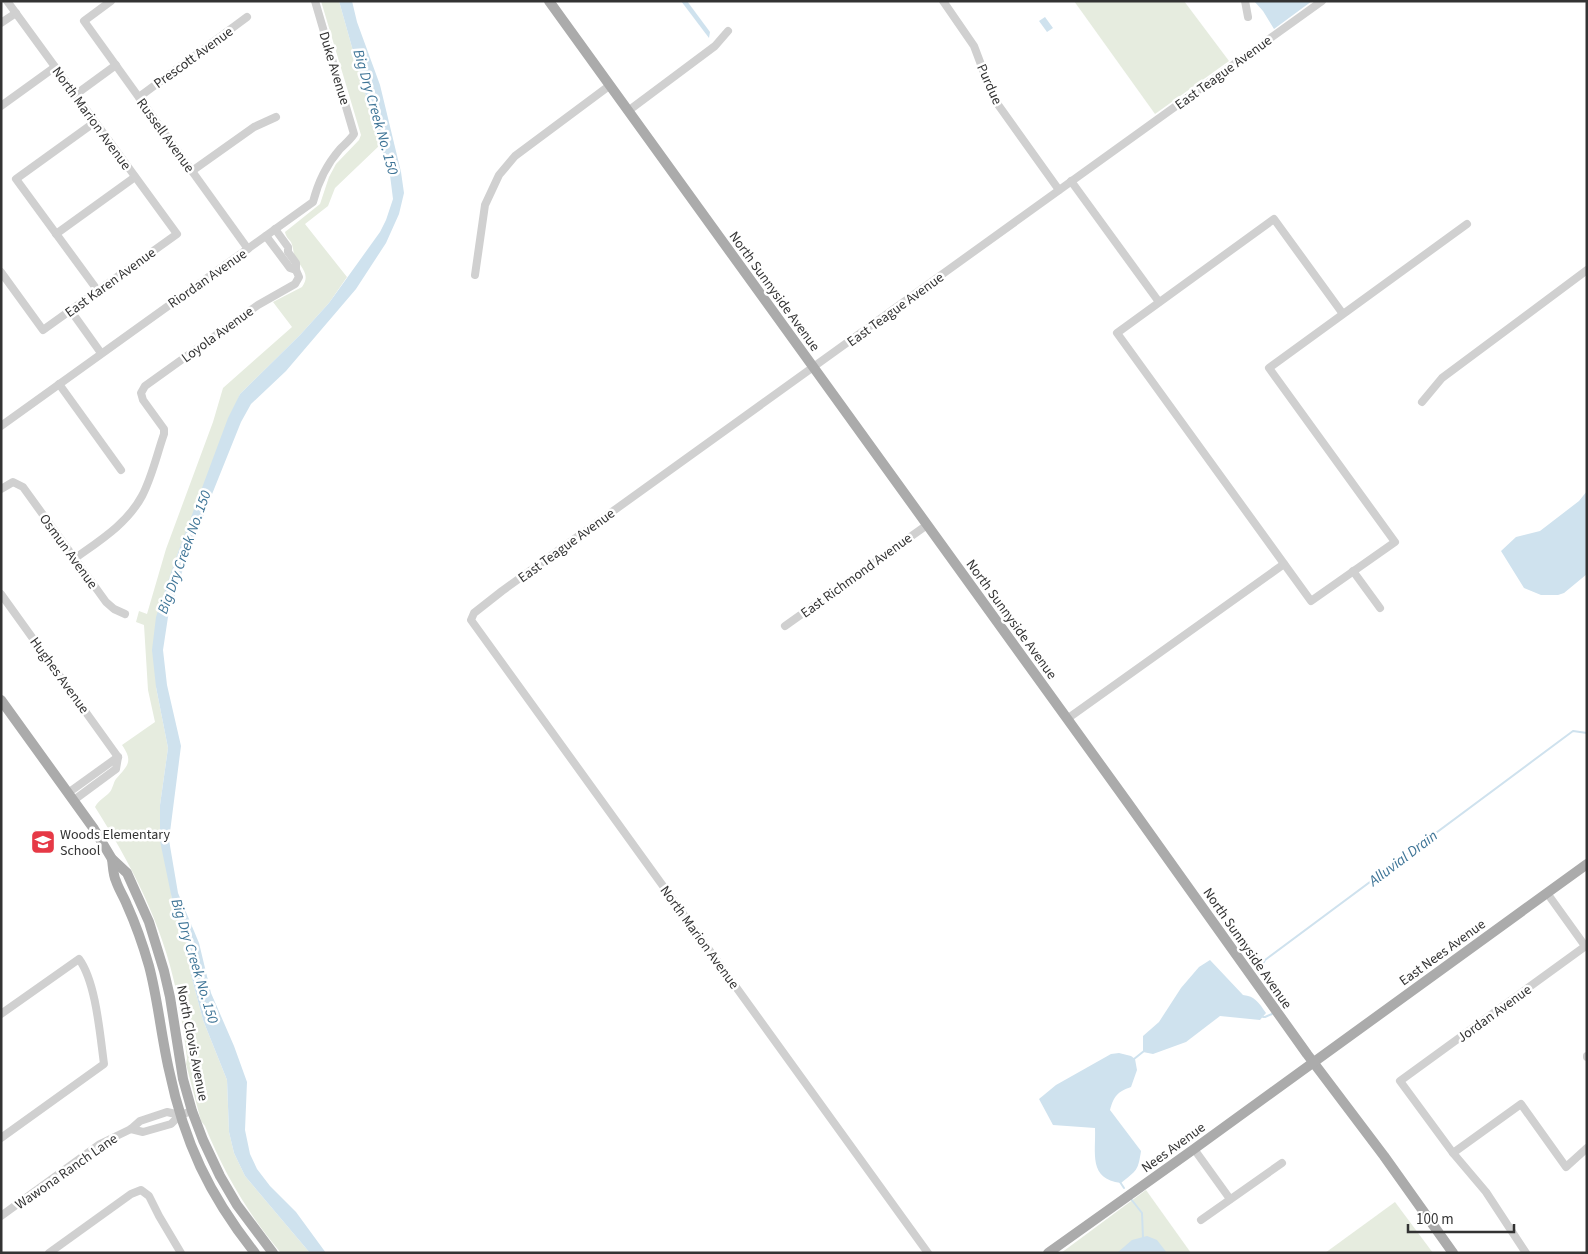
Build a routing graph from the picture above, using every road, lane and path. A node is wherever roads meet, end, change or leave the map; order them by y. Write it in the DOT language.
graph roads {
  1 [pos="8,1"];
  2 [pos="110,1"];
  3 [pos="315,1"];
  4 [pos="549,1"];
  5 [pos="943,1"];
  6 [pos="1245,1"];
  7 [pos="1322,1"];
  8 [pos="16,13"];
  9 [pos="247,17"];
  10 [pos="1248,17"];
  11 [pos="1,23"];
  12 [pos="728,31"];
  13 [pos="116,65"];
  14 [pos="55,67"];
  15 [pos="610,86"];
  16 [pos="76,95"];
  17 [pos="139,97"];
  18 [pos="1,106"];
  19 [pos="628,111"];
  20 [pos="276,117"];
  21 [pos="95,122"];
  22 [pos="192,172"];
  23 [pos="135,177"];
  24 [pos="1071,181"];
  25 [pos="1059,190"];
  26 [pos="313,202"];
  27 [pos="1467,224"];
  28 [pos="275,229"];
  29 [pos="56,234"];
  30 [pos="177,234"];
  31 [pos="266,236"];
  32 [pos="248,249"];
  33 [pos="285,255"];
  34 [pos="1587,270"];
  35 [pos="1,272"];
  36 [pos="475,275"];
  37 [pos="98,291"];
  38 [pos="1159,302"];
  39 [pos="70,311"];
  40 [pos="1343,314"];
  41 [pos="101,353"];
  42 [pos="814,368"];
  43 [pos="59,384"];
  44 [pos="1422,402"];
  45 [pos="1,426"];
  46 [pos="121,470"];
  47 [pos="1,489"];
  48 [pos="927,525"];
  49 [pos="74,559"];
  50 [pos="1284,564"];
  51 [pos="1353,571"];
  52 [pos="1,594"];
  53 [pos="1380,608"];
  54 [pos="125,614"];
  55 [pos="471,620"];
  56 [pos="785,626"];
  57 [pos="1,700"];
  58 [pos="1067,719"];
  59 [pos="71,796"];
  60 [pos="112,859"];
  61 [pos="1587,864"];
  62 [pos="1547,893"];
  63 [pos="1586,945"];
  64 [pos="1,1014"];
  65 [pos="1314,1062"];
  66 [pos="192,1111"];
  67 [pos="180,1115"];
  68 [pos="131,1129"];
  69 [pos="1,1138"];
  70 [pos="1587,1148"];
  71 [pos="1194,1149"];
  72 [pos="1453,1153"];
  73 [pos="1282,1163"];
  74 [pos="1230,1199"];
  75 [pos="1,1216"];
  76 [pos="1201,1220"];
  77 [pos="49,1253"];
  78 [pos="181,1253"];
  79 [pos="255,1253"];
  80 [pos="273,1253"];
  81 [pos="928,1253"];
  82 [pos="1048,1253"];
  83 [pos="1453,1253"];
  84 [pos="1526,1253"];
  1 -- 8 [label="street, North Marion Avenue"];
  2 -- 13 [label="street, Russell Avenue"];
  3 -- 26 [label="street, Duke Avenue"];
  4 -- 15 [label="main road, North Sunnyside Avenue"];
  5 -- 25 [label="street, Purdue"];
  6 -- 10 [label="street"];
  7 -- 24 [label="street, East Teague Avenue"];
  8 -- 11 [label="street"];
  8 -- 14 [label="street, North Marion Avenue"];
  9 -- 17 [label="street, Prescott Avenue"];
  12 -- 19 [label="street"];
  13 -- 16 [label="street"];
  13 -- 17 [label="street, Russell Avenue"];
  14 -- 16 [label="street, North Marion Avenue"];
  14 -- 18 [label="street"];
  15 -- 19 [label="main road, North Sunnyside Avenue"];
  15 -- 36 [label="street"];
  16 -- 21 [label="street, North Marion Avenue"];
  17 -- 22 [label="street, Russell Avenue"];
  19 -- 42 [label="main road, North Sunnyside Avenue"];
  20 -- 22 [label="street"];
  21 -- 23 [label="street, North Marion Avenue"];
  21 -- 29 [label="street"];
  22 -- 32 [label="street, Russell Avenue"];
  23 -- 29 [label="street"];
  23 -- 30 [label="street, North Marion Avenue"];
  24 -- 25 [label="street, East Teague Avenue"];
  24 -- 38 [label="street"];
  25 -- 42 [label="street, East Teague Avenue"];
  26 -- 28 [label="street, Riordan Avenue"];
  27 -- 40 [label="street"];
  28 -- 31 [label="street, Riordan Avenue"];
  28 -- 33 [label="street"];
  29 -- 37 [label="street"];
  30 -- 37 [label="street, East Karen Avenue"];
  31 -- 32 [label="street, Riordan Avenue"];
  31 -- 33 [label="street"];
  32 -- 41 [label="street, Riordan Avenue"];
  33 -- 49 [label="street, Loyola Avenue"];
  34 -- 44 [label="street"];
  35 -- 39 [label="street, East Karen Avenue"];
  37 -- 39 [label="street, East Karen Avenue"];
  38 -- 40 [label="street"];
  38 -- 50 [label="street"];
  39 -- 41 [label="street"];
  40 -- 51 [label="street"];
  41 -- 43 [label="street, Riordan Avenue"];
  42 -- 48 [label="main road, North Sunnyside Avenue"];
  42 -- 55 [label="street, East Teague Avenue"];
  43 -- 45 [label="street, Riordan Avenue"];
  43 -- 46 [label="street"];
  47 -- 49 [label="street, Osmun Avenue"];
  48 -- 56 [label="street, East Richmond Avenue"];
  48 -- 58 [label="main road, North Sunnyside Avenue"];
  49 -- 54 [label="street, Osmun Avenue"];
  50 -- 51 [label="street"];
  50 -- 58 [label="street"];
  51 -- 53 [label="street"];
  52 -- 59 [label="street, Hughes Avenue"];
  55 -- 81 [label="street, North Marion Avenue"];
  57 -- 59 [label="main road, North Clovis Avenue"];
  58 -- 65 [label="main road, North Sunnyside Avenue"];
  59 -- 60 [label="main road, North Clovis Avenue"];
  60 -- 66 [label="main road, North Clovis Avenue"];
  60 -- 67 [label="main road, North Clovis Avenue"];
  61 -- 62 [label="main road, East Nees Avenue"];
  62 -- 63 [label="street"];
  62 -- 65 [label="main road, East Nees Avenue"];
  63 -- 72 [label="street, Jordan Avenue"];
  64 -- 69 [label="street"];
  65 -- 71 [label="main road, Nees Avenue"];
  65 -- 83 [label="main road, North Sunnyside Avenue"];
  66 -- 67 [label="street, Wawona Ranch Lane"];
  66 -- 80 [label="main road, North Clovis Avenue"];
  67 -- 68 [label="street, Wawona Ranch Lane"];
  67 -- 68 [label="street, Wawona Ranch Lane"];
  67 -- 79 [label="main road, North Clovis Avenue"];
  68 -- 75 [label="street, Wawona Ranch Lane"];
  70 -- 72 [label="street"];
  71 -- 74 [label="street"];
  71 -- 82 [label="main road, Nees Avenue"];
  72 -- 84 [label="street"];
  73 -- 74 [label="street"];
  74 -- 76 [label="street"];
  77 -- 78 [label="street"];
}
